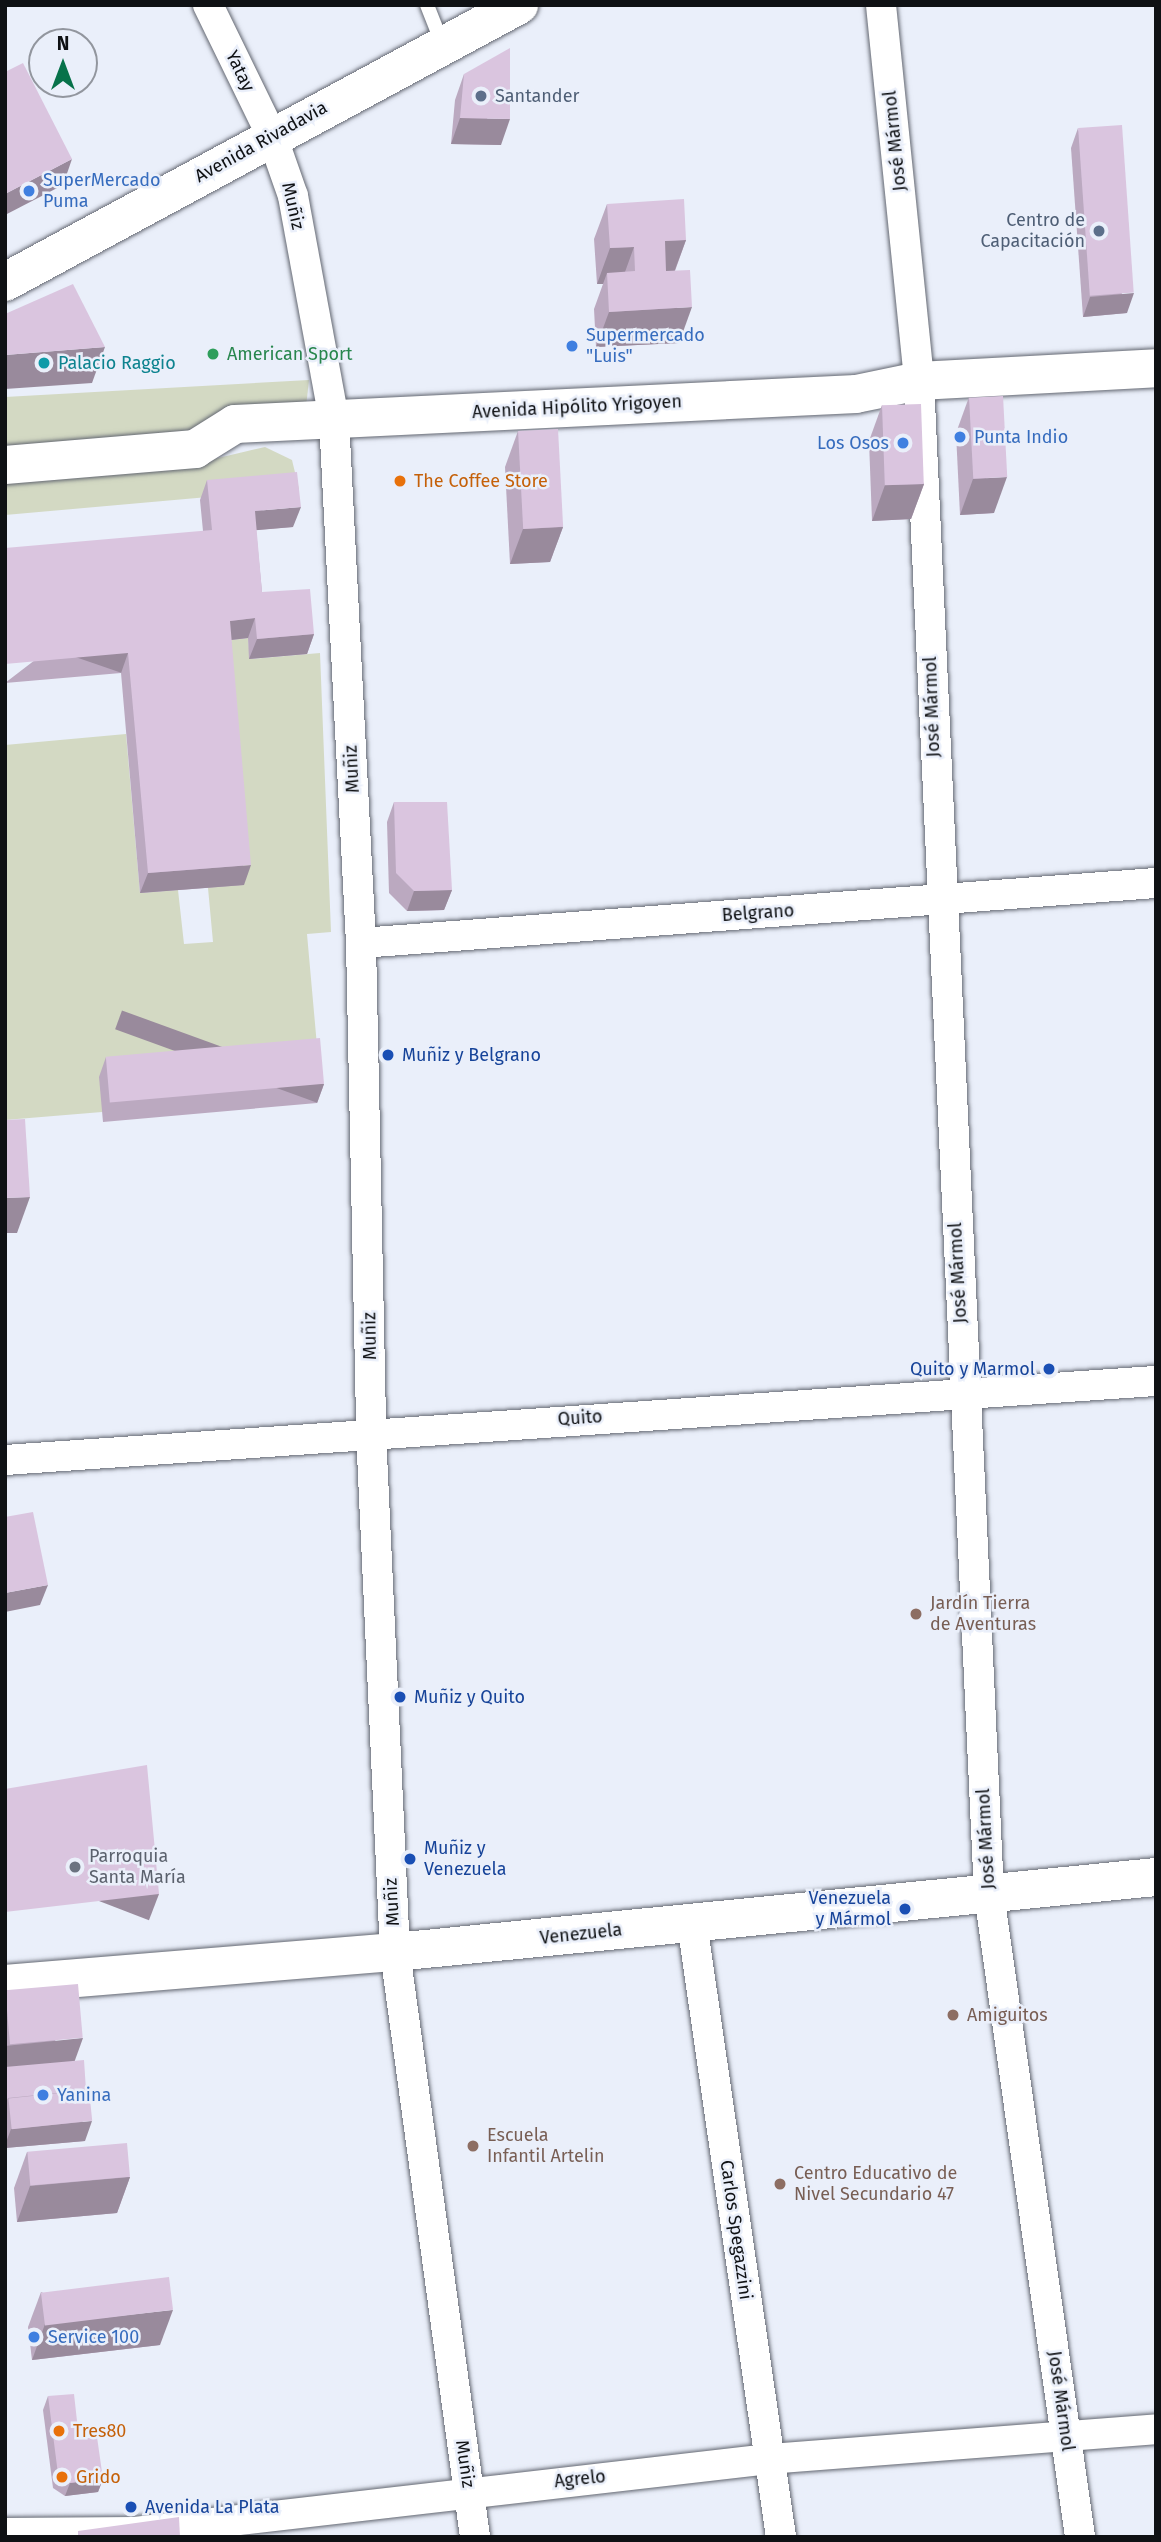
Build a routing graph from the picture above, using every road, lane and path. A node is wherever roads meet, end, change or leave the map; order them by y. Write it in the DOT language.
graph roads {
  1 [pos="208,5"];
  2 [pos="427,5"];
  3 [pos="519,5"];
  4 [pos="881,5"];
  5 [pos="442,44"];
  6 [pos="272,136"];
  7 [pos="5,282"];
  8 [pos="1156,368"];
  9 [pos="919,381"];
  10 [pos="334,419"];
  11 [pos="5,465"];
  12 [pos="1156,883"];
  13 [pos="940,899"];
  14 [pos="361,943"];
  15 [pos="1156,1381"];
  16 [pos="963,1393"];
  17 [pos="372,1432"];
  18 [pos="5,1460"];
  19 [pos="1156,1877"];
  20 [pos="989,1894"];
  21 [pos="692,1923"];
  22 [pos="395,1952"];
  23 [pos="5,1984"];
  24 [pos="1156,2429"];
  25 [pos="1066,2437"];
  26 [pos="769,2459"];
  27 [pos="468,2490"];
  28 [pos="5,2533"];
  29 [pos="475,2537"];
  30 [pos="780,2537"];
  31 [pos="1080,2537"];
  1 -- 6 [label="street, Yatay"];
  2 -- 5 [label="lane"];
  3 -- 5 [label="main road, Avenida Rivadavia"];
  4 -- 9 [label="street, José Mármol"];
  5 -- 6 [label="main road, Avenida Rivadavia"];
  6 -- 7 [label="main road, Avenida Rivadavia"];
  6 -- 10 [label="street, Muñiz"];
  8 -- 9 [label="main road, Avenida Hipólito Yrigoyen"];
  9 -- 10 [label="main road, Avenida Hipólito Yrigoyen"];
  9 -- 13 [label="street, José Mármol"];
  10 -- 11 [label="main road, Avenida Hipólito Yrigoyen"];
  10 -- 14 [label="street, Muñiz"];
  12 -- 13 [label="street, Belgrano"];
  13 -- 14 [label="street, Belgrano"];
  13 -- 16 [label="street, José Mármol"];
  14 -- 17 [label="street, Muñiz"];
  15 -- 16 [label="street, Quito"];
  16 -- 17 [label="street, Quito"];
  16 -- 20 [label="street, José Mármol"];
  17 -- 18 [label="street, Quito"];
  17 -- 22 [label="street, Muñiz"];
  19 -- 20 [label="main road, Venezuela"];
  20 -- 21 [label="main road, Venezuela"];
  20 -- 25 [label="street, José Mármol"];
  21 -- 22 [label="main road, Venezuela"];
  21 -- 26 [label="street, Carlos Spegazzini"];
  22 -- 23 [label="main road, Venezuela"];
  22 -- 27 [label="street, Muñiz"];
  24 -- 25 [label="street, Agrelo"];
  25 -- 26 [label="street, Agrelo"];
  25 -- 31 [label="street, José Mármol"];
  26 -- 27 [label="street, Agrelo"];
  26 -- 30 [label="street, Carlos Spegazzini"];
  27 -- 28 [label="street, Agrelo"];
  27 -- 29 [label="street, Muñiz"];
}
